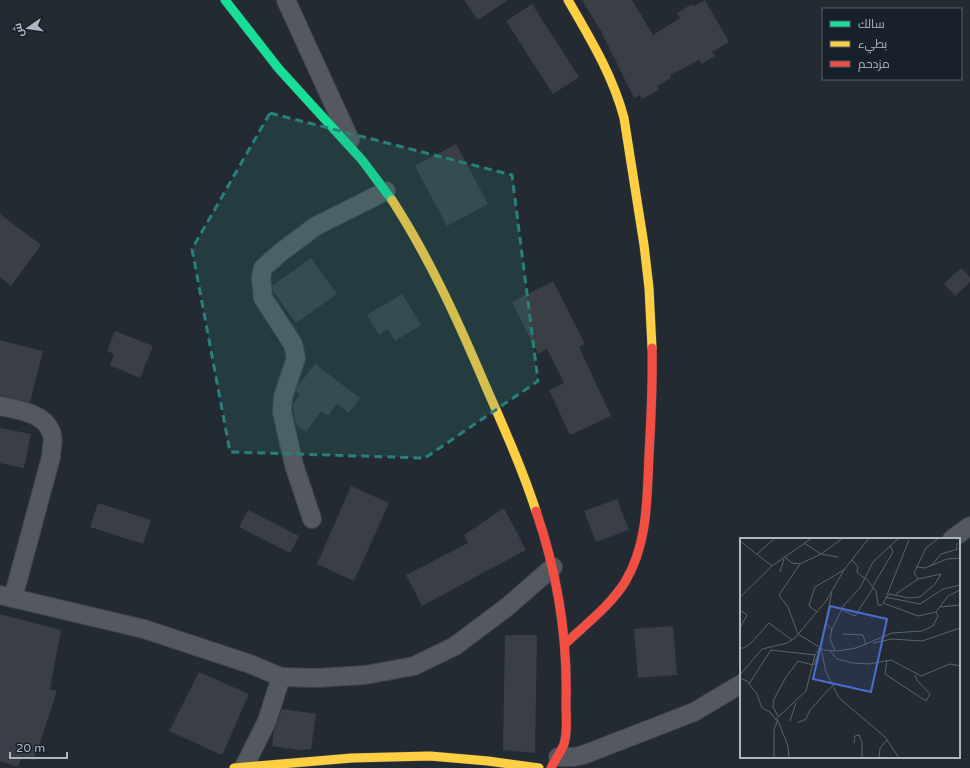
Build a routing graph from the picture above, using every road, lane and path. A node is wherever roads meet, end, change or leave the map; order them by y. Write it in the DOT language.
graph roads {
  1 [pos="225,0"];
  2 [pos="286,0"];
  3 [pos="568,0"];
  4 [pos="354,150"];
  5 [pos="386,191"];
  6 [pos="0,406"];
  7 [pos="312,519"];
  8 [pos="970,526"];
  9 [pos="953,538"];
  10 [pos="553,567"];
  11 [pos="7,596"];
  12 [pos="566,642"];
  13 [pos="281,676"];
  14 [pos="740,685"];
  15 [pos="554,762"];
  16 [pos="239,767"];
  17 [pos="539,768"];
  1 -- 4 [label="street"];
  2 -- 4 [label="street"];
  3 -- 12 [label="street"];
  4 -- 5 [label="street"];
  5 -- 7 [label="street"];
  5 -- 10 [label="street"];
  6 -- 11 [label="street"];
  8 -- 9 [label="street"];
  10 -- 12 [label="street"];
  10 -- 13 [label="street"];
  11 -- 13 [label="street"];
  12 -- 15 [label="street"];
  13 -- 16 [label="street"];
  14 -- 15 [label="street"];
  16 -- 17 [label="street"];
}
